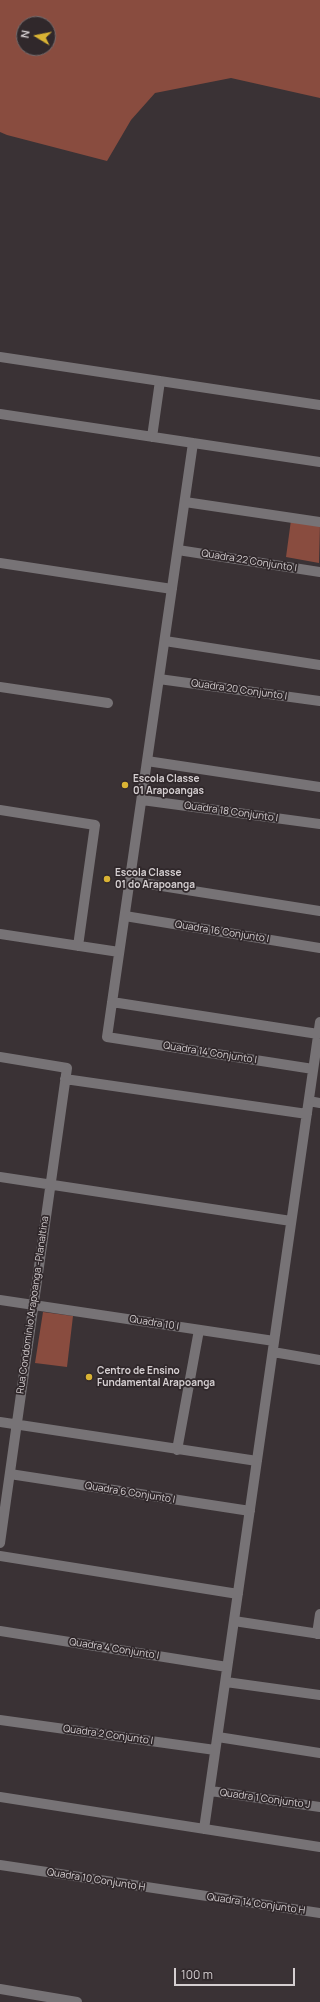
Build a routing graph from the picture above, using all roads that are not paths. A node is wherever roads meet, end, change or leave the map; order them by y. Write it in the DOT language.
graph roads {
  1 [pos="0,357"];
  2 [pos="160,381"];
  3 [pos="320,405"];
  4 [pos="0,414"];
  5 [pos="152,437"];
  6 [pos="193,443"];
  7 [pos="320,462"];
  8 [pos="185,502"];
  9 [pos="320,522"];
  10 [pos="178,550"];
  11 [pos="0,563"];
  12 [pos="320,572"];
  13 [pos="172,589"];
  14 [pos="165,641"];
  15 [pos="320,665"];
  16 [pos="159,679"];
  17 [pos="0,686"];
  18 [pos="320,701"];
  19 [pos="108,703"];
  20 [pos="147,761"];
  21 [pos="320,787"];
  22 [pos="142,800"];
  23 [pos="0,810"];
  24 [pos="320,824"];
  25 [pos="130,881"];
  26 [pos="320,911"];
  27 [pos="124,916"];
  28 [pos="0,934"];
  29 [pos="78,946"];
  30 [pos="320,948"];
  31 [pos="119,952"];
  32 [pos="112,1002"];
  33 [pos="320,1022"];
  34 [pos="318,1034"];
  35 [pos="0,1057"];
  36 [pos="313,1068"];
  37 [pos="65,1079"];
  38 [pos="309,1101"];
  39 [pos="320,1103"];
  40 [pos="307,1114"];
  41 [pos="0,1177"];
  42 [pos="50,1184"];
  43 [pos="291,1221"];
  44 [pos="0,1300"];
  45 [pos="34,1305"];
  46 [pos="199,1330"];
  47 [pos="274,1341"];
  48 [pos="273,1352"];
  49 [pos="320,1360"];
  50 [pos="0,1422"];
  51 [pos="17,1425"];
  52 [pos="178,1450"];
  53 [pos="257,1462"];
  54 [pos="10,1474"];
  55 [pos="250,1511"];
  56 [pos="0,1542"];
  57 [pos="0,1556"];
  58 [pos="238,1594"];
  59 [pos="320,1614"];
  60 [pos="234,1622"];
  61 [pos="0,1631"];
  62 [pos="319,1634"];
  63 [pos="227,1667"];
  64 [pos="226,1682"];
  65 [pos="320,1695"];
  66 [pos="0,1720"];
  67 [pos="218,1737"];
  68 [pos="215,1750"];
  69 [pos="320,1753"];
  70 [pos="211,1791"];
  71 [pos="0,1798"];
  72 [pos="320,1807"];
  73 [pos="204,1829"];
  74 [pos="320,1847"];
  75 [pos="0,1865"];
  76 [pos="192,1895"];
  77 [pos="320,1913"];
  78 [pos="0,1989"];
  79 [pos="77,2002"];
  1 -- 2 [label="street"];
  2 -- 3 [label="street"];
  2 -- 5 [label="street"];
  4 -- 5 [label="street"];
  5 -- 6 [label="street"];
  6 -- 7 [label="street"];
  6 -- 8 [label="street"];
  8 -- 9 [label="street"];
  8 -- 10 [label="street"];
  10 -- 12 [label="street, Quadra 22 Conjunto I"];
  10 -- 13 [label="street"];
  11 -- 13 [label="street"];
  13 -- 14 [label="street"];
  14 -- 15 [label="street"];
  14 -- 16 [label="street"];
  16 -- 18 [label="street, Quadra 20 Conjunto I"];
  16 -- 20 [label="street"];
  17 -- 19 [label="street"];
  20 -- 21 [label="street"];
  20 -- 22 [label="street"];
  22 -- 24 [label="street, Quadra 18 Conjunto I"];
  22 -- 25 [label="street"];
  23 -- 29 [label="street"];
  25 -- 26 [label="street"];
  25 -- 27 [label="street"];
  27 -- 30 [label="street, Quadra 16 Conjunto I"];
  27 -- 31 [label="street"];
  28 -- 29 [label="street"];
  29 -- 31 [label="street"];
  31 -- 32 [label="street"];
  32 -- 34 [label="street"];
  32 -- 36 [label="street, Quadra 14 Conjunto I"];
  33 -- 34 [label="street"];
  34 -- 36 [label="street"];
  35 -- 37 [label="street, Rua Condomínio Arapoanga -Planaltina"];
  36 -- 38 [label="street"];
  37 -- 40 [label="street"];
  37 -- 42 [label="street, Rua Condomínio Arapoanga -Planaltina"];
  38 -- 39 [label="street"];
  38 -- 40 [label="street"];
  40 -- 43 [label="street"];
  41 -- 42 [label="street"];
  42 -- 43 [label="street"];
  42 -- 45 [label="street, Rua Condomínio Arapoanga -Planaltina"];
  43 -- 47 [label="street"];
  44 -- 45 [label="street, Quadra 10 I"];
  45 -- 46 [label="street, Quadra 10 I"];
  45 -- 51 [label="street, Rua Condomínio Arapoanga -Planaltina"];
  46 -- 47 [label="street, Quadra 10 I"];
  46 -- 52 [label="street"];
  47 -- 48 [label="street"];
  48 -- 49 [label="street"];
  48 -- 53 [label="street"];
  50 -- 51 [label="street"];
  51 -- 52 [label="street"];
  51 -- 54 [label="street, Rua Condomínio Arapoanga -Planaltina"];
  52 -- 53 [label="street"];
  53 -- 55 [label="street"];
  54 -- 55 [label="street, Quadra 6 Conjunto I"];
  54 -- 56 [label="street, Rua Condomínio Arapoanga -Planaltina"];
  55 -- 58 [label="street"];
  57 -- 58 [label="street"];
  58 -- 60 [label="street"];
  59 -- 62 [label="street"];
  60 -- 62 [label="street"];
  60 -- 63 [label="street"];
  61 -- 63 [label="street, Quadra 4 Conjunto I"];
  63 -- 64 [label="street"];
  64 -- 65 [label="street"];
  64 -- 67 [label="street"];
  66 -- 68 [label="street, Quadra 2 Conjunto I"];
  67 -- 68 [label="street"];
  67 -- 69 [label="street"];
  68 -- 70 [label="street"];
  70 -- 72 [label="street, Quadra 1 Conjunto J"];
  70 -- 73 [label="street"];
  71 -- 73 [label="street"];
  73 -- 74 [label="street"];
  75 -- 76 [label="street, Quadra 10 Conjunto H"];
  76 -- 77 [label="street, Quadra 14 Conjunto H"];
  78 -- 79 [label="street"];
}
